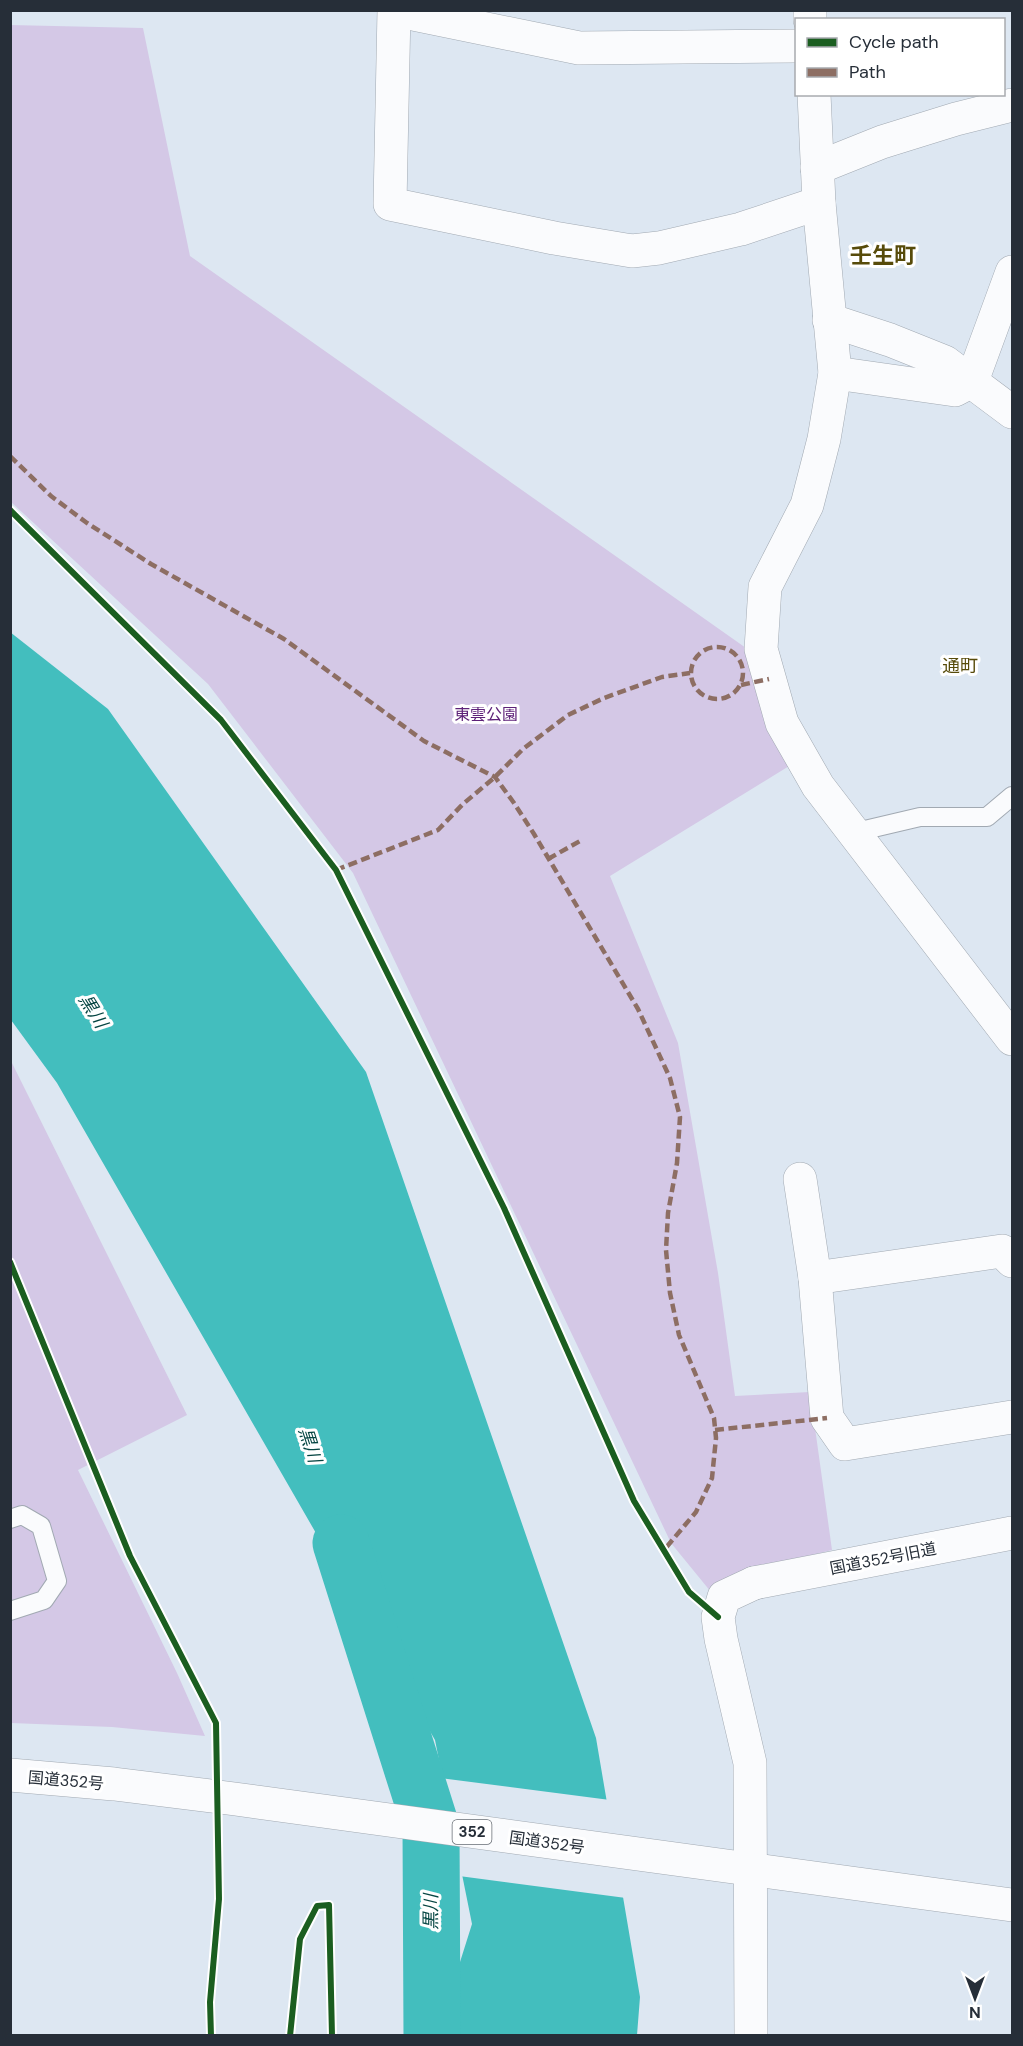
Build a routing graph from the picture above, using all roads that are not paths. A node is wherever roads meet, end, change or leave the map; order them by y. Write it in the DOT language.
graph roads {
  1 [pos="795,46"];
  2 [pos="814,96"];
  3 [pos="1012,105"];
  4 [pos="817,168"];
  5 [pos="819,203"];
  6 [pos="1012,272"];
  7 [pos="829,320"];
  8 [pos="835,373"];
  9 [pos="972,381"];
  10 [pos="1012,412"];
  11 [pos="1012,796"];
  12 [pos="852,833"];
  13 [pos="1012,1039"];
  14 [pos="800,1179"];
  15 [pos="1012,1261"];
  16 [pos="815,1278"];
  17 [pos="1012,1418"];
  18 [pos="10,1519"];
  19 [pos="1012,1533"];
  20 [pos="10,1611"];
  21 [pos="10,1775"];
  22 [pos="751,1870"];
  23 [pos="1012,1905"];
  24 [pos="751,2036"];
  1 -- 5 [label="main road"];
  2 -- 4 [label="main road"];
  3 -- 4 [label="main road"];
  4 -- 5 [label="main road"];
  5 -- 7 [label="main road"];
  6 -- 9 [label="main road"];
  7 -- 8 [label="main road"];
  7 -- 9 [label="main road"];
  8 -- 9 [label="main road"];
  8 -- 12 [label="main road"];
  9 -- 10 [label="main road"];
  11 -- 12 [label="lane"];
  12 -- 13 [label="main road"];
  14 -- 16 [label="main road"];
  15 -- 16 [label="main road"];
  16 -- 17 [label="main road"];
  18 -- 20 [label="lane"];
  19 -- 22 [label="main road, 国道352号旧道"];
  21 -- 22 [label="main road, 国道352号 / 352"];
  22 -- 23 [label="main road, 国道352号 / 352"];
  22 -- 24 [label="main road, 国道352号旧道"];
}
